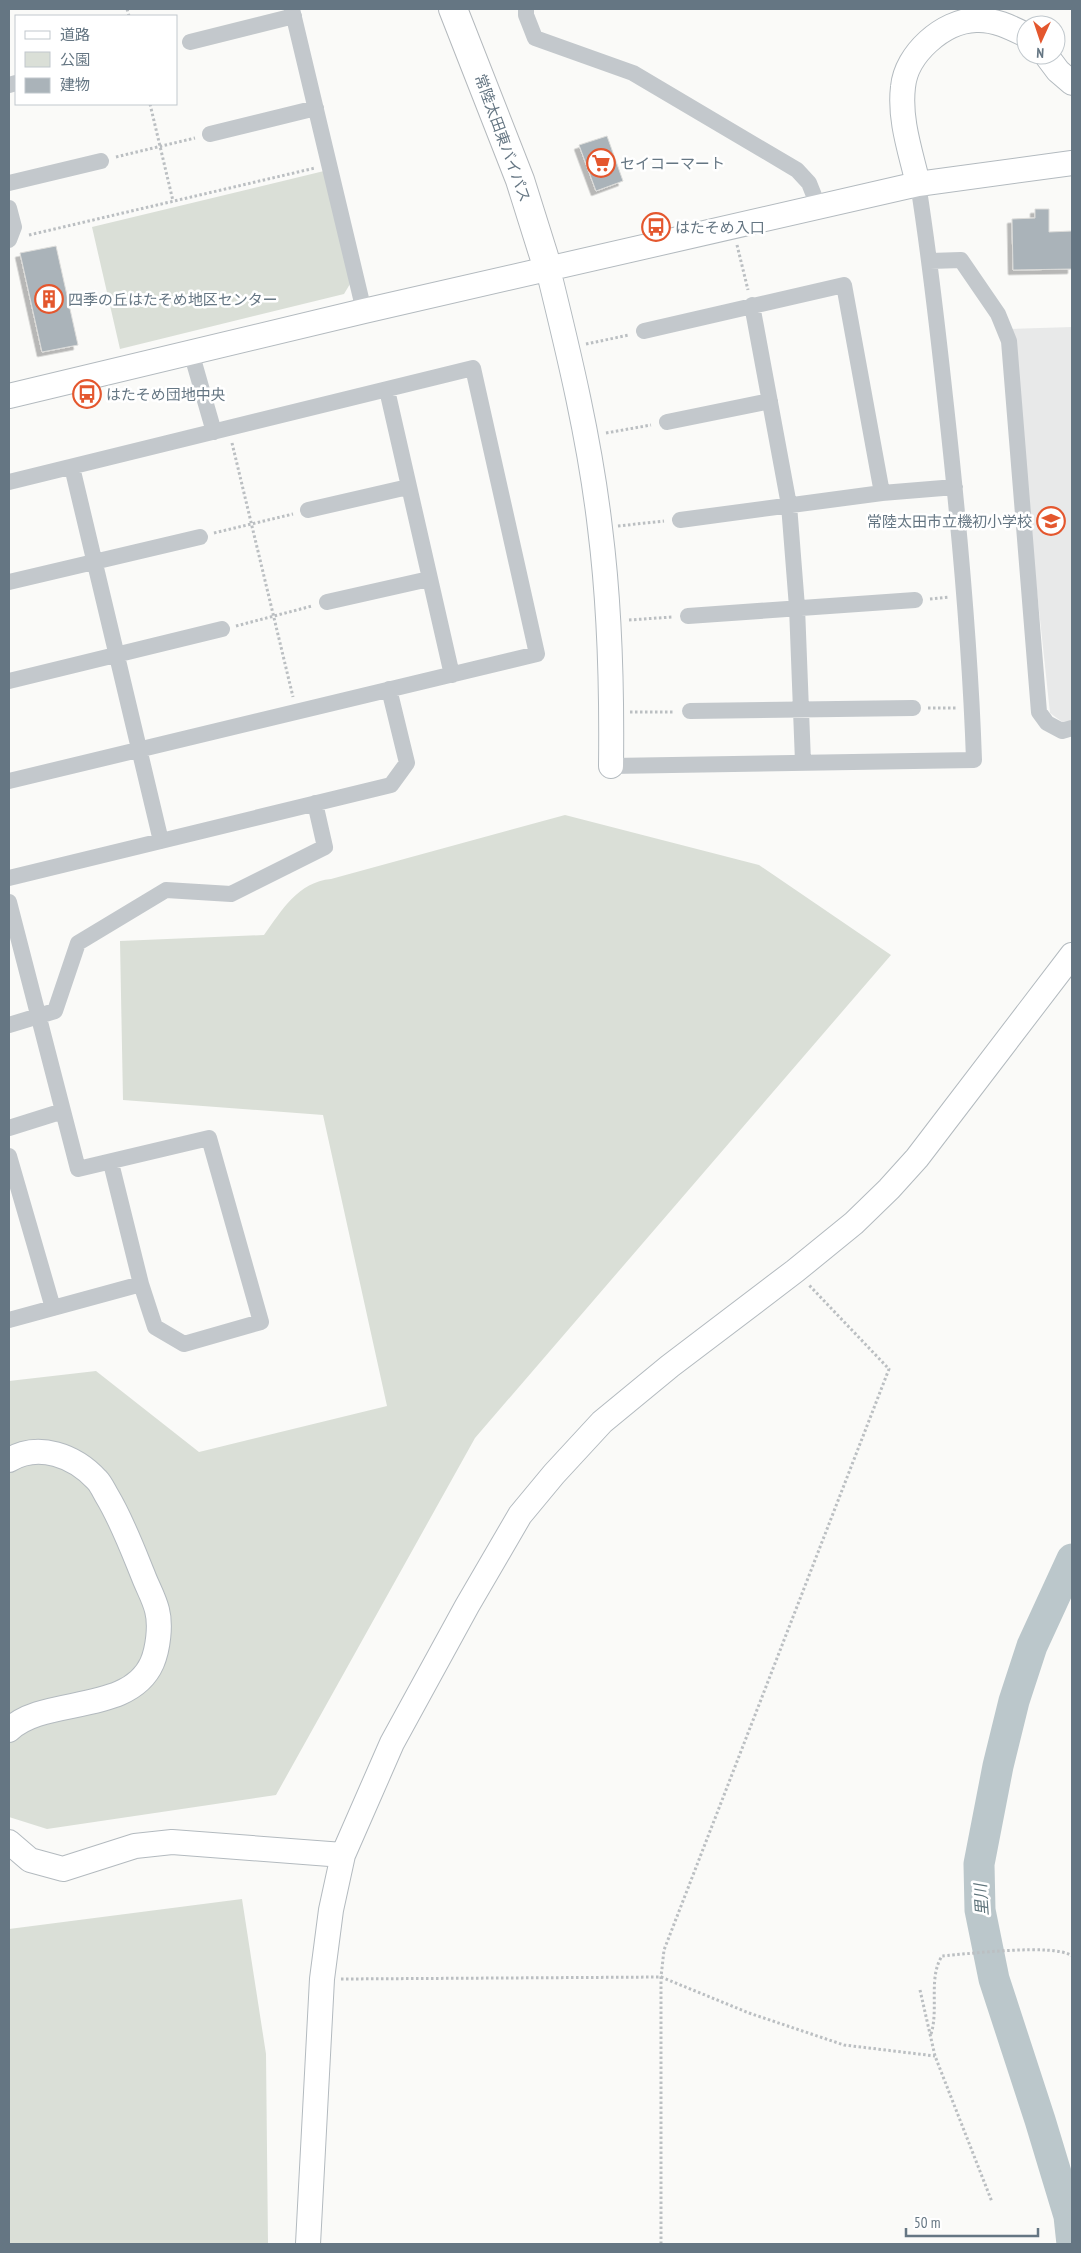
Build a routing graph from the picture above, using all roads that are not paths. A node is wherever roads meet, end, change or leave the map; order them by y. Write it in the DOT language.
graph roads {
  1 [pos="453,9"];
  2 [pos="526,9"];
  3 [pos="293,13"];
  4 [pos="1016,30"];
  5 [pos="190,42"];
  6 [pos="1054,65"];
  7 [pos="1072,83"];
  8 [pos="316,108"];
  9 [pos="210,134"];
  10 [pos="101,161"];
  11 [pos="1072,163"];
  12 [pos="9,183"];
  13 [pos="918,184"];
  14 [pos="9,208"];
  15 [pos="819,208"];
  16 [pos="9,240"];
  17 [pos="930,261"];
  18 [pos="548,269"];
  19 [pos="752,305"];
  20 [pos="364,311"];
  21 [pos="644,331"];
  22 [pos="192,352"];
  23 [pos="387,390"];
  24 [pos="9,396"];
  25 [pos="770,402"];
  26 [pos="667,422"];
  27 [pos="222,430"];
  28 [pos="72,467"];
  29 [pos="9,482"];
  30 [pos="408,487"];
  31 [pos="955,487"];
  32 [pos="882,493"];
  33 [pos="789,505"];
  34 [pos="308,510"];
  35 [pos="680,520"];
  36 [pos="200,537"];
  37 [pos="94,562"];
  38 [pos="429,579"];
  39 [pos="9,582"];
  40 [pos="915,600"];
  41 [pos="327,602"];
  42 [pos="797,607"];
  43 [pos="688,616"];
  44 [pos="222,629"];
  45 [pos="116,655"];
  46 [pos="452,674"];
  47 [pos="9,681"];
  48 [pos="390,690"];
  49 [pos="913,708"];
  50 [pos="800,710"];
  51 [pos="690,711"];
  52 [pos="1072,728"];
  53 [pos="139,750"];
  54 [pos="803,762"];
  55 [pos="611,766"];
  56 [pos="9,781"];
  57 [pos="315,803"];
  58 [pos="161,841"];
  59 [pos="9,878"];
  60 [pos="9,902"];
  61 [pos="12,926"];
  62 [pos="1072,955"];
  63 [pos="38,1015"];
  64 [pos="9,1025"];
  65 [pos="63,1112"];
  66 [pos="9,1128"];
  67 [pos="9,1156"];
  68 [pos="110,1163"];
  69 [pos="141,1284"];
  70 [pos="53,1308"];
  71 [pos="9,1320"];
  72 [pos="9,1460"];
  73 [pos="9,1730"];
  74 [pos="9,1842"];
  75 [pos="343,1855"];
  76 [pos="308,2244"];
  1 -- 18 [label="highway, 常陸太田東バイパス"];
  2 -- 15 [label="street"];
  3 -- 5 [label="street"];
  3 -- 8 [label="street"];
  4 -- 13 [label="street"];
  6 -- 7 [label="street"];
  8 -- 9 [label="street"];
  8 -- 20 [label="street"];
  10 -- 12 [label="street"];
  11 -- 13 [label="street"];
  13 -- 15 [label="street"];
  13 -- 17 [label="street"];
  14 -- 16 [label="street"];
  15 -- 18 [label="street"];
  17 -- 31 [label="street"];
  17 -- 52 [label="street"];
  18 -- 20 [label="street"];
  18 -- 55 [label="street"];
  19 -- 21 [label="street"];
  19 -- 25 [label="street"];
  19 -- 32 [label="street"];
  20 -- 22 [label="street"];
  22 -- 24 [label="street"];
  22 -- 27 [label="street"];
  23 -- 27 [label="street"];
  23 -- 30 [label="street"];
  23 -- 46 [label="street"];
  25 -- 26 [label="street"];
  25 -- 33 [label="street"];
  27 -- 28 [label="street"];
  28 -- 29 [label="street"];
  28 -- 37 [label="street"];
  30 -- 34 [label="street"];
  30 -- 38 [label="street"];
  31 -- 32 [label="street"];
  31 -- 54 [label="street"];
  32 -- 33 [label="street"];
  33 -- 35 [label="street"];
  33 -- 42 [label="street"];
  36 -- 37 [label="street"];
  37 -- 39 [label="street"];
  37 -- 45 [label="street"];
  38 -- 41 [label="street"];
  38 -- 46 [label="street"];
  40 -- 42 [label="street"];
  42 -- 43 [label="street"];
  42 -- 50 [label="street"];
  44 -- 45 [label="street"];
  45 -- 47 [label="street"];
  45 -- 53 [label="street"];
  46 -- 48 [label="street"];
  48 -- 53 [label="street"];
  48 -- 57 [label="street"];
  49 -- 50 [label="street"];
  50 -- 51 [label="street"];
  50 -- 54 [label="street"];
  53 -- 56 [label="street"];
  53 -- 58 [label="street"];
  54 -- 55 [label="street"];
  57 -- 58 [label="street"];
  57 -- 63 [label="street"];
  58 -- 59 [label="street"];
  60 -- 61 [label="street"];
  61 -- 63 [label="street"];
  62 -- 75 [label="street"];
  63 -- 64 [label="street"];
  63 -- 65 [label="street"];
  65 -- 66 [label="street"];
  65 -- 68 [label="street"];
  67 -- 70 [label="street"];
  68 -- 69 [label="street"];
  68 -- 69 [label="street"];
  69 -- 70 [label="street"];
  70 -- 71 [label="street"];
  72 -- 73 [label="street"];
  74 -- 75 [label="street"];
  75 -- 76 [label="street"];
}
